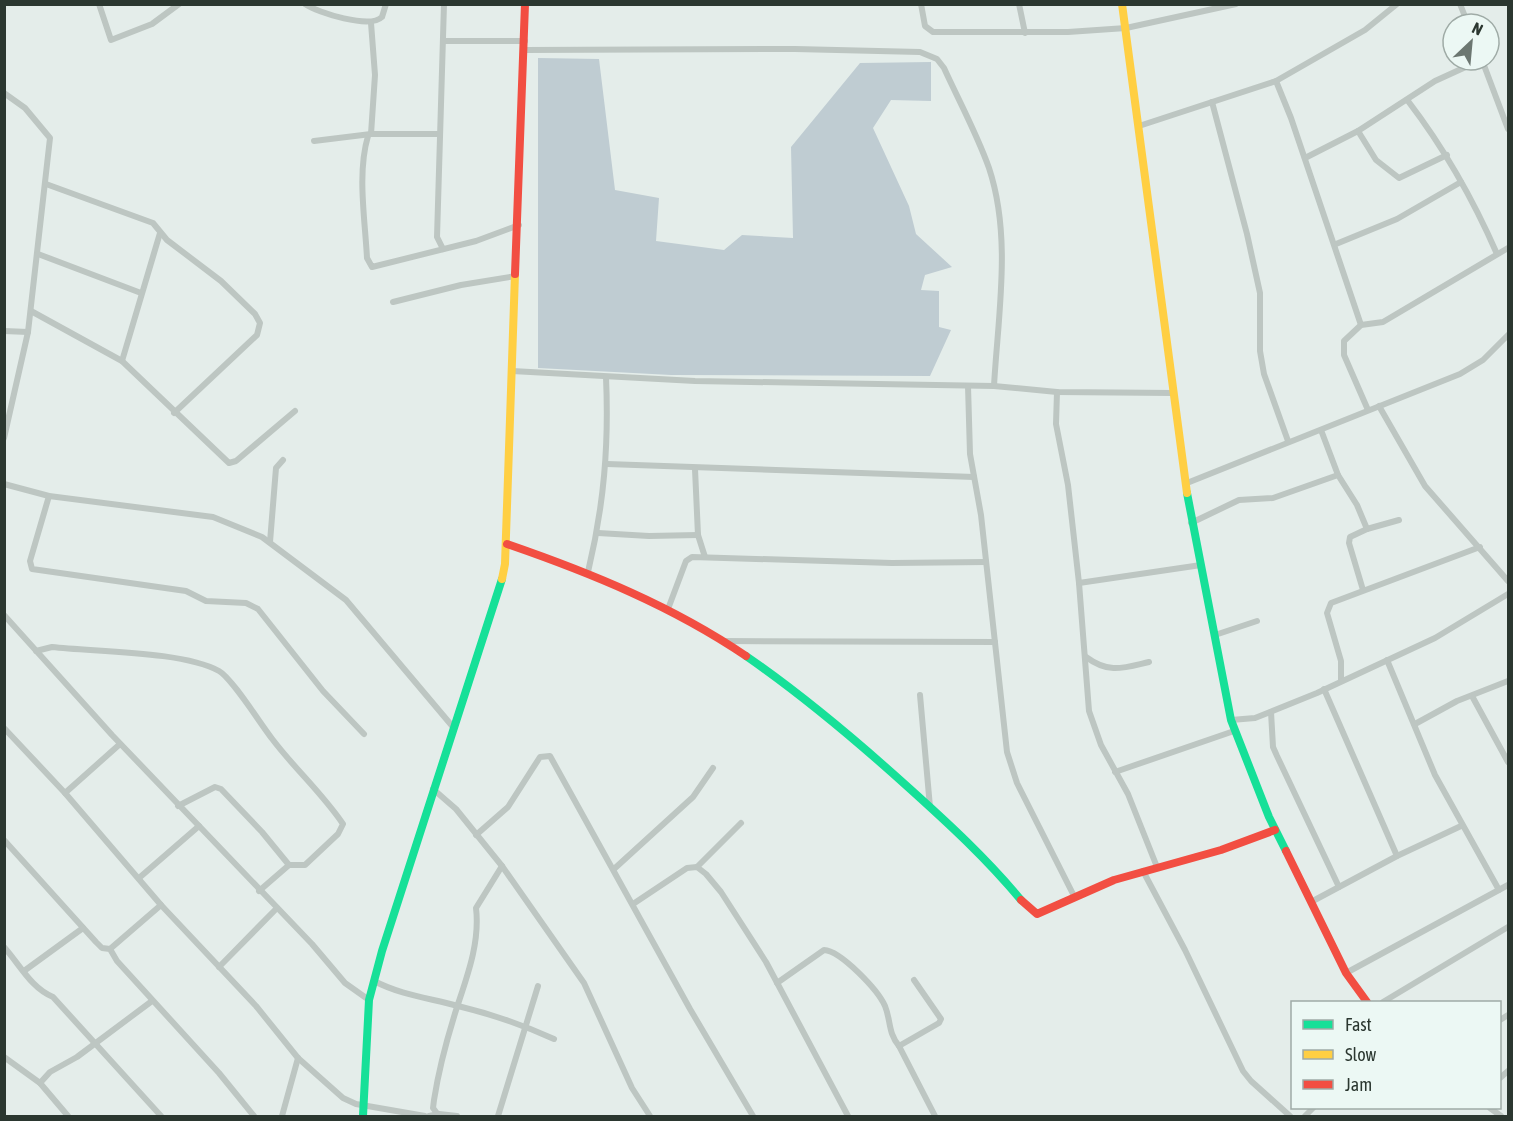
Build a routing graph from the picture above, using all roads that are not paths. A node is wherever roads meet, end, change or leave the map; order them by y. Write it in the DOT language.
graph roads {
  1 [pos="99,4"];
  2 [pos="179,4"];
  3 [pos="305,4"];
  4 [pos="386,4"];
  5 [pos="444,4"];
  6 [pos="525,4"];
  7 [pos="921,4"];
  8 [pos="1019,4"];
  9 [pos="1122,4"];
  10 [pos="1236,4"];
  11 [pos="1397,4"];
  12 [pos="371,22"];
  13 [pos="1126,28"];
  14 [pos="1025,33"];
  15 [pos="444,41"];
  16 [pos="525,46"];
  17 [pos="1455,72"];
  18 [pos="1486,72"];
  19 [pos="1276,81"];
  20 [pos="4,93"];
  21 [pos="1408,101"];
  22 [pos="1212,102"];
  23 [pos="1139,126"];
  24 [pos="1509,129"];
  25 [pos="1358,131"];
  26 [pos="438,134"];
  27 [pos="370,135"];
  28 [pos="314,141"];
  29 [pos="1447,155"];
  30 [pos="1305,158"];
  31 [pos="1461,182"];
  32 [pos="46,184"];
  33 [pos="519,225"];
  34 [pos="160,233"];
  35 [pos="1336,244"];
  36 [pos="1509,248"];
  37 [pos="443,249"];
  38 [pos="38,254"];
  39 [pos="1497,254"];
  40 [pos="516,276"];
  41 [pos="141,293"];
  42 [pos="393,302"];
  43 [pos="31,311"];
  44 [pos="1361,325"];
  45 [pos="4,331"];
  46 [pos="28,332"];
  47 [pos="1509,335"];
  48 [pos="122,362"];
  49 [pos="512,371"];
  50 [pos="606,377"];
  51 [pos="968,386"];
  52 [pos="994,386"];
  53 [pos="1057,392"];
  54 [pos="1173,393"];
  55 [pos="1379,405"];
  56 [pos="1368,410"];
  57 [pos="295,411"];
  58 [pos="174,413"];
  59 [pos="1321,430"];
  60 [pos="4,438"];
  61 [pos="1288,441"];
  62 [pos="283,460"];
  63 [pos="607,464"];
  64 [pos="695,469"];
  65 [pos="1338,475"];
  66 [pos="974,477"];
  67 [pos="1187,483"];
  68 [pos="4,484"];
  69 [pos="50,496"];
  70 [pos="1399,520"];
  71 [pos="1191,523"];
  72 [pos="1367,529"];
  73 [pos="598,533"];
  74 [pos="698,535"];
  75 [pos="270,542"];
  76 [pos="507,544"];
  77 [pos="1480,547"];
  78 [pos="705,557"];
  79 [pos="986,562"];
  80 [pos="1201,565"];
  81 [pos="588,572"];
  82 [pos="1509,581"];
  83 [pos="1079,583"];
  84 [pos="1363,590"];
  85 [pos="1509,594"];
  86 [pos="668,609"];
  87 [pos="4,615"];
  88 [pos="1257,621"];
  89 [pos="1215,636"];
  90 [pos="722,641"];
  91 [pos="995,642"];
  92 [pos="36,651"];
  93 [pos="1086,657"];
  94 [pos="1387,660"];
  95 [pos="1149,662"];
  96 [pos="1341,680"];
  97 [pos="1509,681"];
  98 [pos="1324,689"];
  99 [pos="920,695"];
  100 [pos="1472,696"];
  101 [pos="1271,712"];
  102 [pos="1231,720"];
  103 [pos="1414,724"];
  104 [pos="453,727"];
  105 [pos="4,728"];
  106 [pos="1234,731"];
  107 [pos="364,734"];
  108 [pos="120,744"];
  109 [pos="1509,762"];
  110 [pos="713,768"];
  111 [pos="1115,771"];
  112 [pos="433,789"];
  113 [pos="65,793"];
  114 [pos="178,806"];
  115 [pos="930,808"];
  116 [pos="741,823"];
  117 [pos="199,826"];
  118 [pos="1461,826"];
  119 [pos="1275,830"];
  120 [pos="476,835"];
  121 [pos="4,840"];
  122 [pos="1397,856"];
  123 [pos="289,865"];
  124 [pos="502,866"];
  125 [pos="698,867"];
  126 [pos="1157,867"];
  127 [pos="614,869"];
  128 [pos="1143,871"];
  129 [pos="139,878"];
  130 [pos="1509,885"];
  131 [pos="1339,887"];
  132 [pos="1499,890"];
  133 [pos="259,891"];
  134 [pos="1074,896"];
  135 [pos="1311,902"];
  136 [pos="633,904"];
  137 [pos="161,906"];
  138 [pos="277,908"];
  139 [pos="1509,927"];
  140 [pos="83,928"];
  141 [pos="4,947"];
  142 [pos="110,949"];
  143 [pos="219,967"];
  144 [pos="24,971"];
  145 [pos="1346,973"];
  146 [pos="914,980"];
  147 [pos="374,981"];
  148 [pos="777,983"];
  149 [pos="538,987"];
  150 [pos="369,1000"];
  151 [pos="152,1001"];
  152 [pos="1366,1001"];
  153 [pos="1385,1001"];
  154 [pos="457,1005"];
  155 [pos="525,1026"];
  156 [pos="554,1039"];
  157 [pos="96,1043"];
  158 [pos="899,1046"];
  159 [pos="4,1057"];
  160 [pos="298,1058"];
  161 [pos="40,1083"];
  162 [pos="363,1106"];
  163 [pos="439,1115"];
  164 [pos="68,1116"];
  165 [pos="161,1116"];
  166 [pos="254,1116"];
  167 [pos="282,1116"];
  168 [pos="363,1116"];
  169 [pos="427,1116"];
  170 [pos="457,1116"];
  171 [pos="498,1116"];
  172 [pos="650,1116"];
  173 [pos="753,1116"];
  174 [pos="848,1116"];
  175 [pos="935,1116"];
  176 [pos="1290,1116"];
  1 -- 2 [label="street"];
  3 -- 12 [label="street"];
  4 -- 12 [label="street"];
  5 -- 15 [label="street"];
  6 -- 16 [label="street"];
  7 -- 14 [label="street"];
  8 -- 14 [label="street"];
  9 -- 13 [label="street"];
  10 -- 13 [label="street"];
  11 -- 19 [label="street"];
  12 -- 27 [label="street"];
  13 -- 14 [label="street"];
  13 -- 23 [label="street"];
  15 -- 16 [label="street"];
  15 -- 26 [label="street"];
  16 -- 33 [label="street"];
  16 -- 52 [label="street"];
  17 -- 21 [label="street"];
  18 -- 24 [label="street"];
  19 -- 22 [label="street"];
  19 -- 30 [label="street"];
  20 -- 32 [label="street"];
  21 -- 25 [label="street"];
  21 -- 29 [label="street"];
  22 -- 23 [label="street"];
  22 -- 61 [label="street"];
  23 -- 54 [label="street"];
  25 -- 29 [label="street"];
  25 -- 30 [label="street"];
  26 -- 27 [label="street"];
  26 -- 37 [label="street"];
  27 -- 28 [label="street"];
  27 -- 37 [label="street"];
  29 -- 31 [label="street"];
  30 -- 35 [label="street"];
  31 -- 35 [label="street"];
  31 -- 39 [label="street"];
  32 -- 34 [label="street"];
  32 -- 38 [label="street"];
  33 -- 37 [label="street"];
  33 -- 40 [label="street"];
  34 -- 41 [label="street"];
  34 -- 58 [label="street"];
  35 -- 44 [label="street"];
  36 -- 39 [label="street"];
  38 -- 41 [label="street"];
  38 -- 43 [label="street"];
  39 -- 44 [label="street"];
  40 -- 42 [label="street"];
  40 -- 49 [label="street"];
  41 -- 48 [label="street"];
  43 -- 46 [label="street"];
  43 -- 48 [label="street"];
  44 -- 56 [label="street"];
  45 -- 46 [label="street"];
  46 -- 60 [label="street"];
  47 -- 55 [label="street"];
  48 -- 58 [label="street"];
  49 -- 50 [label="street"];
  49 -- 76 [label="street"];
  50 -- 51 [label="street"];
  50 -- 63 [label="street"];
  51 -- 52 [label="street"];
  51 -- 66 [label="street"];
  52 -- 53 [label="street"];
  53 -- 54 [label="street"];
  53 -- 83 [label="street"];
  54 -- 67 [label="street"];
  55 -- 56 [label="street"];
  55 -- 77 [label="street"];
  56 -- 59 [label="street"];
  57 -- 58 [label="street"];
  59 -- 61 [label="street"];
  59 -- 65 [label="street"];
  61 -- 67 [label="street"];
  62 -- 75 [label="street"];
  63 -- 64 [label="street"];
  63 -- 73 [label="street"];
  64 -- 66 [label="street"];
  64 -- 74 [label="street"];
  65 -- 71 [label="street"];
  65 -- 72 [label="street"];
  66 -- 79 [label="street"];
  67 -- 71 [label="street"];
  68 -- 69 [label="street"];
  69 -- 75 [label="street"];
  69 -- 107 [label="street"];
  70 -- 72 [label="street"];
  71 -- 80 [label="street"];
  72 -- 84 [label="street"];
  73 -- 74 [label="street"];
  73 -- 81 [label="street"];
  74 -- 78 [label="street"];
  75 -- 104 [label="street"];
  76 -- 81 [label="street"];
  76 -- 104 [label="street"];
  77 -- 82 [label="street"];
  77 -- 84 [label="street"];
  78 -- 79 [label="street"];
  78 -- 86 [label="street"];
  79 -- 91 [label="street"];
  80 -- 83 [label="street"];
  80 -- 89 [label="street"];
  81 -- 86 [label="street"];
  83 -- 93 [label="street"];
  84 -- 96 [label="street"];
  85 -- 94 [label="street"];
  86 -- 90 [label="street"];
  87 -- 92 [label="street"];
  88 -- 89 [label="street"];
  89 -- 102 [label="street"];
  90 -- 91 [label="street"];
  90 -- 115 [label="street"];
  91 -- 134 [label="street"];
  92 -- 108 [label="street"];
  92 -- 123 [label="street"];
  93 -- 95 [label="street"];
  93 -- 111 [label="street"];
  94 -- 96 [label="street"];
  94 -- 103 [label="street"];
  96 -- 98 [label="street"];
  97 -- 100 [label="street"];
  98 -- 101 [label="street"];
  98 -- 122 [label="street"];
  99 -- 115 [label="street"];
  100 -- 103 [label="street"];
  100 -- 109 [label="street"];
  101 -- 102 [label="street"];
  101 -- 131 [label="street"];
  102 -- 106 [label="street"];
  103 -- 118 [label="street"];
  104 -- 112 [label="street"];
  105 -- 113 [label="street"];
  106 -- 111 [label="street"];
  106 -- 119 [label="street"];
  108 -- 113 [label="street"];
  108 -- 114 [label="street"];
  110 -- 127 [label="street"];
  111 -- 126 [label="street"];
  112 -- 120 [label="street"];
  112 -- 147 [label="street"];
  113 -- 129 [label="street"];
  114 -- 117 [label="street"];
  114 -- 123 [label="street"];
  115 -- 134 [label="street"];
  116 -- 125 [label="street"];
  117 -- 129 [label="street"];
  117 -- 133 [label="street"];
  118 -- 122 [label="street"];
  118 -- 132 [label="street"];
  119 -- 126 [label="street"];
  119 -- 135 [label="street"];
  120 -- 124 [label="street"];
  120 -- 127 [label="street"];
  121 -- 140 [label="street"];
  122 -- 131 [label="street"];
  123 -- 133 [label="street"];
  124 -- 154 [label="street"];
  124 -- 172 [label="street"];
  125 -- 136 [label="street"];
  125 -- 148 [label="street"];
  126 -- 128 [label="street"];
  127 -- 136 [label="street"];
  128 -- 134 [label="street"];
  128 -- 176 [label="street"];
  129 -- 137 [label="street"];
  130 -- 132 [label="street"];
  131 -- 135 [label="street"];
  132 -- 145 [label="street"];
  133 -- 138 [label="street"];
  135 -- 145 [label="street"];
  136 -- 173 [label="street"];
  137 -- 142 [label="street"];
  137 -- 143 [label="street"];
  138 -- 143 [label="street"];
  138 -- 150 [label="street"];
  139 -- 153 [label="street"];
  140 -- 142 [label="street"];
  140 -- 144 [label="street"];
  141 -- 144 [label="street"];
  142 -- 151 [label="street"];
  143 -- 160 [label="street"];
  144 -- 157 [label="street"];
  145 -- 152 [label="street"];
  146 -- 158 [label="street"];
  147 -- 150 [label="street"];
  147 -- 154 [label="street"];
  148 -- 158 [label="street"];
  148 -- 174 [label="street"];
  149 -- 155 [label="street"];
  150 -- 162 [label="street"];
  151 -- 157 [label="street"];
  151 -- 166 [label="street"];
  154 -- 155 [label="street"];
  154 -- 163 [label="street"];
  155 -- 156 [label="street"];
  155 -- 171 [label="street"];
  157 -- 161 [label="street"];
  157 -- 165 [label="street"];
  158 -- 175 [label="street"];
  159 -- 161 [label="street"];
  160 -- 162 [label="street"];
  160 -- 167 [label="street"];
  161 -- 164 [label="street"];
  162 -- 168 [label="street"];
  162 -- 169 [label="street"];
  163 -- 169 [label="street"];
  163 -- 170 [label="street"];
}
